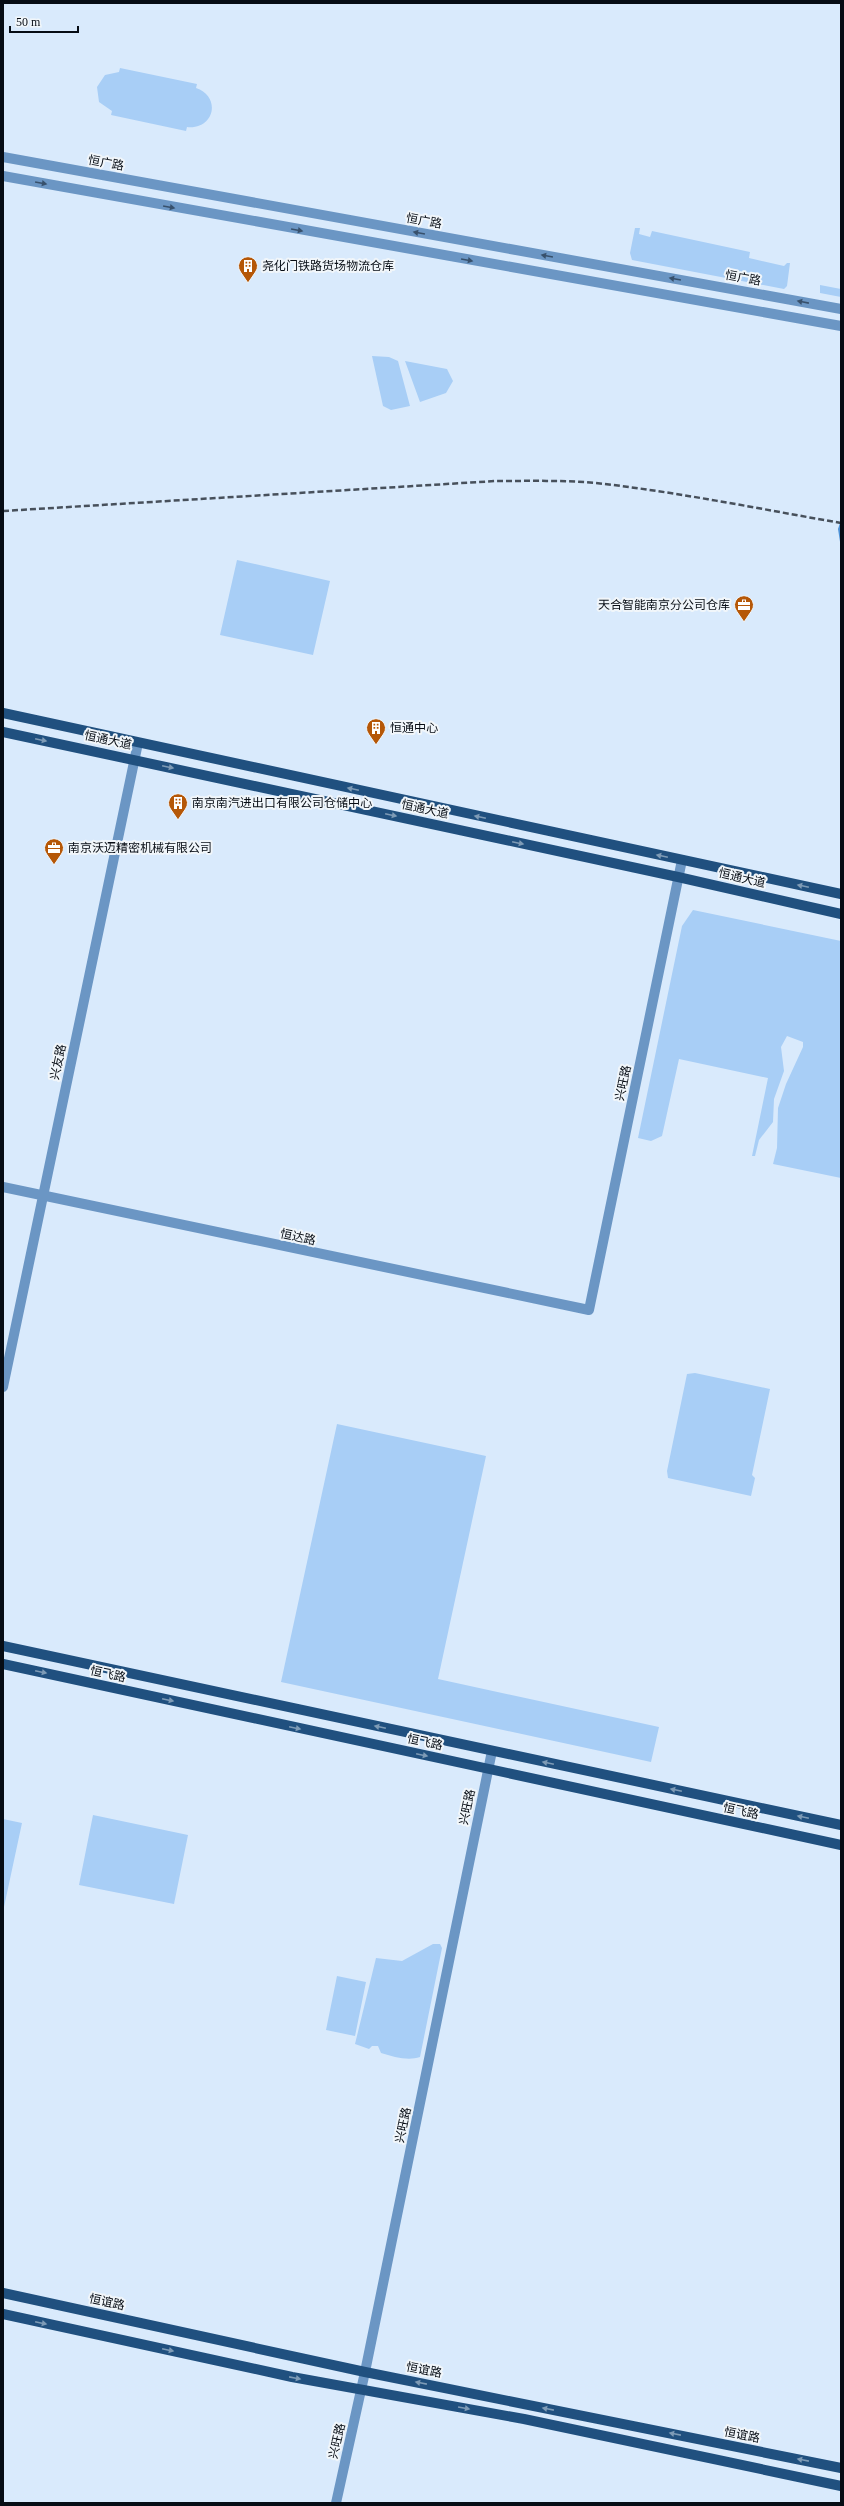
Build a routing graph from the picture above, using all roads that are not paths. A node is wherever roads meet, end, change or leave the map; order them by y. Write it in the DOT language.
graph roads {
  1 [pos="3,157"];
  2 [pos="3,176"];
  3 [pos="841,309"];
  4 [pos="841,326"];
  5 [pos="3,713"];
  6 [pos="3,732"];
  7 [pos="138,743"];
  8 [pos="135,759"];
  9 [pos="682,860"];
  10 [pos="678,876"];
  11 [pos="841,894"];
  12 [pos="841,914"];
  13 [pos="3,1187"];
  14 [pos="44,1195"];
  15 [pos="589,1310"];
  16 [pos="3,1387"];
  17 [pos="3,1646"];
  18 [pos="3,1664"];
  19 [pos="492,1751"];
  20 [pos="488,1769"];
  21 [pos="841,1825"];
  22 [pos="841,1845"];
  23 [pos="3,2293"];
  24 [pos="3,2314"];
  25 [pos="365,2372"];
  26 [pos="361,2390"];
  27 [pos="841,2468"];
  28 [pos="841,2486"];
  29 [pos="336,2503"];
  3 -- 1 [label="street, 恒广路, one-way"];
  2 -- 4 [label="street, one-way"];
  5 -- 7 [label="main road, 恒通大道"];
  6 -- 8 [label="main road, 恒通大道, one-way"];
  7 -- 8 [label="street, 兴友路"];
  9 -- 7 [label="main road, 恒通大道, one-way"];
  8 -- 10 [label="main road, 恒通大道, one-way"];
  8 -- 14 [label="street, 兴友路"];
  9 -- 10 [label="street, 兴旺路"];
  11 -- 9 [label="main road, 恒通大道, one-way"];
  10 -- 12 [label="main road, 恒通大道"];
  10 -- 15 [label="street, 兴旺路"];
  13 -- 14 [label="street, 恒达路"];
  14 -- 15 [label="street, 恒达路"];
  14 -- 16 [label="street, 兴友路"];
  19 -- 17 [label="main road, 恒飞路, one-way"];
  18 -- 20 [label="main road, 恒飞路, one-way"];
  19 -- 20 [label="street, 兴旺路"];
  21 -- 19 [label="main road, 恒飞路, one-way"];
  20 -- 22 [label="main road, 恒飞路"];
  20 -- 25 [label="street, 兴旺路"];
  23 -- 25 [label="main road, 恒谊路"];
  24 -- 26 [label="main road, one-way"];
  25 -- 26 [label="street, 兴旺路"];
  27 -- 25 [label="main road, 恒谊路, one-way"];
  26 -- 28 [label="main road, one-way"];
  26 -- 29 [label="street, 兴旺路"];
}
